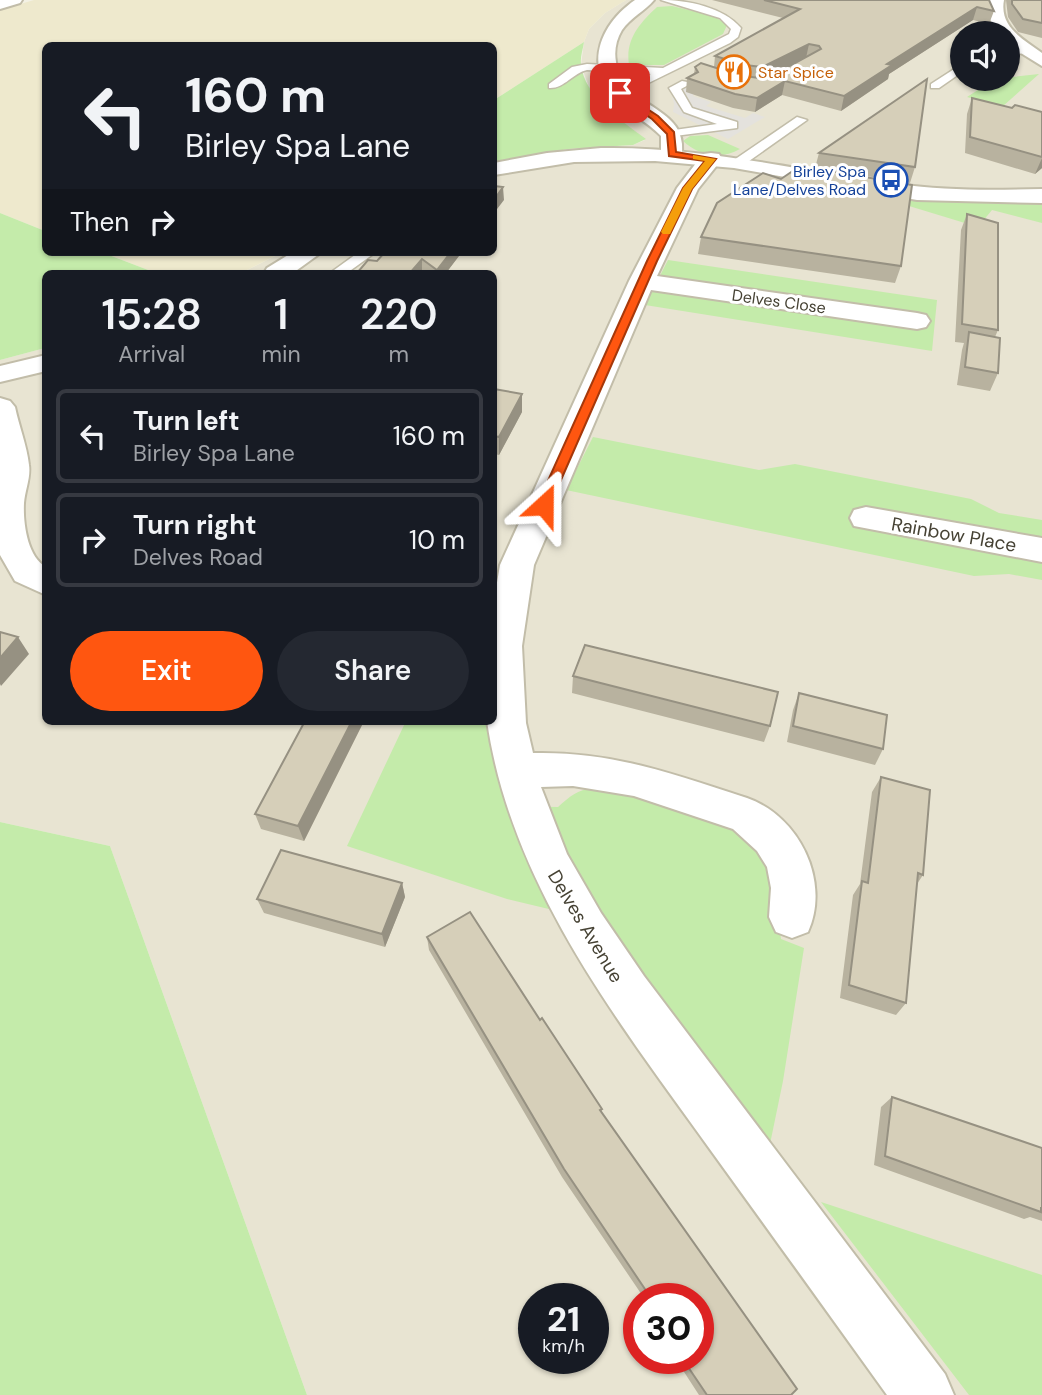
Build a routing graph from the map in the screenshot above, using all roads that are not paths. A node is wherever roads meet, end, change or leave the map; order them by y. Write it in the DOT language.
graph roads {
  1 [pos="14,0"];
  2 [pos="646,0"];
  3 [pos="666,0"];
  4 [pos="996,0"];
  5 [pos="0,4"];
  6 [pos="999,21"];
  7 [pos="1020,53"];
  8 [pos="1042,61"];
  9 [pos="679,64"];
  10 [pos="608,67"];
  11 [pos="691,68"];
  12 [pos="664,71"];
  13 [pos="950,75"];
  14 [pos="686,83"];
  15 [pos="553,86"];
  16 [pos="935,86"];
  17 [pos="620,93"];
  18 [pos="688,110"];
  19 [pos="655,117"];
  20 [pos="801,120"];
  21 [pos="698,152"];
  22 [pos="497,168"];
  23 [pos="1042,196"];
  24 [pos="304,256"];
  25 [pos="363,256"];
  26 [pos="281,270"];
  27 [pos="342,270"];
  28 [pos="642,281"];
  29 [pos="917,321"];
  30 [pos="42,364"];
  31 [pos="0,374"];
  32 [pos="0,407"];
  33 [pos="42,459"];
  34 [pos="14,467"];
  35 [pos="866,517"];
  36 [pos="1042,550"];
  37 [pos="42,581"];
  38 [pos="515,770"];
  39 [pos="792,917"];
  40 [pos="924,1395"];
  1 -- 5 [label="street"];
  2 -- 10 [label="street"];
  3 -- 9 [label="lane"];
  4 -- 6 [label="street"];
  7 -- 8 [label="street"];
  9 -- 11 [label="lane"];
  9 -- 12 [label="lane"];
  10 -- 12 [label="lane"];
  10 -- 15 [label="lane"];
  10 -- 17 [label="street"];
  12 -- 17 [label="lane"];
  13 -- 16 [label="lane"];
  14 -- 18 [label="lane"];
  17 -- 19 [label="street"];
  18 -- 19 [label="lane"];
  18 -- 21 [label="lane"];
  19 -- 21 [label="street"];
  20 -- 21 [label="lane"];
  21 -- 22 [label="street"];
  21 -- 23 [label="street"];
  21 -- 28 [label="street, Delves Avenue"];
  24 -- 26 [label="street"];
  25 -- 27 [label="lane"];
  28 -- 29 [label="street, Delves Close"];
  28 -- 38 [label="street, Delves Avenue"];
  30 -- 31 [label="street"];
  32 -- 34 [label="street"];
  33 -- 34 [label="street"];
  34 -- 37 [label="street"];
  35 -- 36 [label="street, Rainbow Place"];
  38 -- 39 [label="street"];
  38 -- 40 [label="street, Delves Avenue"];
}
